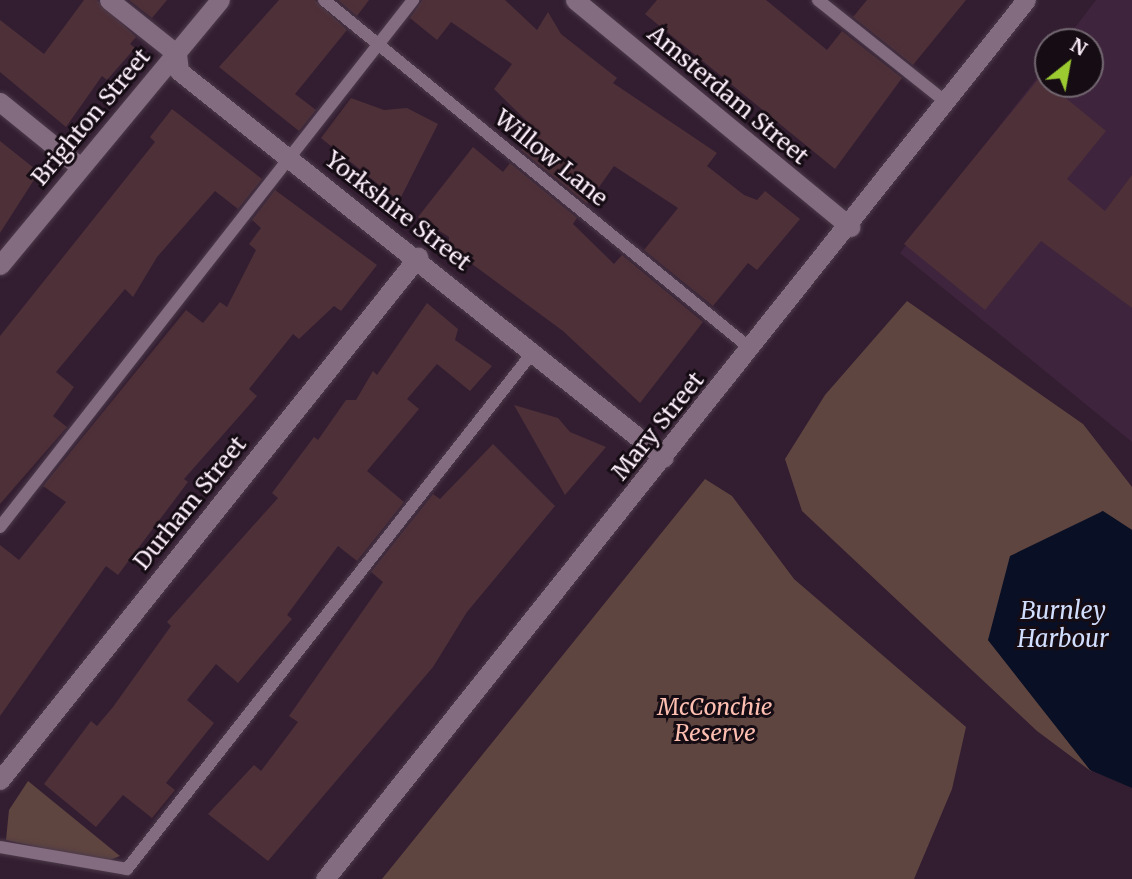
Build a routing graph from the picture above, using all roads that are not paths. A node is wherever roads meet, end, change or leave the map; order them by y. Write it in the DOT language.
graph roads {
  1 [pos="109,0"];
  2 [pos="220,0"];
  3 [pos="324,0"];
  4 [pos="413,0"];
  5 [pos="575,0"];
  6 [pos="818,0"];
  7 [pos="1026,0"];
  8 [pos="378,44"];
  9 [pos="177,54"];
  10 [pos="0,102"];
  11 [pos="946,102"];
  12 [pos="293,160"];
  13 [pos="80,167"];
  14 [pos="850,227"];
  15 [pos="418,257"];
  16 [pos="0,265"];
  17 [pos="751,349"];
  18 [pos="533,352"];
  19 [pos="664,458"];
  20 [pos="0,527"];
  21 [pos="0,780"];
  22 [pos="0,847"];
  23 [pos="325,879"];
  1 -- 9 [label="street, Yorkshire Street"];
  2 -- 9 [label="street, Brighton Street"];
  3 -- 8 [label="lane, Willow Lane"];
  4 -- 8 [label="lane"];
  5 -- 14 [label="street, Amsterdam Street"];
  6 -- 11 [label="lane"];
  7 -- 11 [label="street, Mary Street"];
  8 -- 12 [label="lane"];
  8 -- 17 [label="lane, Willow Lane"];
  9 -- 12 [label="street, Yorkshire Street"];
  9 -- 13 [label="street, Brighton Street"];
  10 -- 13 [label="street"];
  11 -- 14 [label="street, Mary Street"];
  12 -- 15 [label="street, Yorkshire Street"];
  12 -- 20 [label="lane"];
  13 -- 16 [label="street, Brighton Street"];
  14 -- 17 [label="street, Mary Street"];
  15 -- 18 [label="street, Yorkshire Street"];
  15 -- 21 [label="street, Durham Street"];
  17 -- 19 [label="street, Mary Street"];
  18 -- 19 [label="street, Yorkshire Street"];
  18 -- 22 [label="lane"];
  19 -- 23 [label="street, Mary Street"];
}
